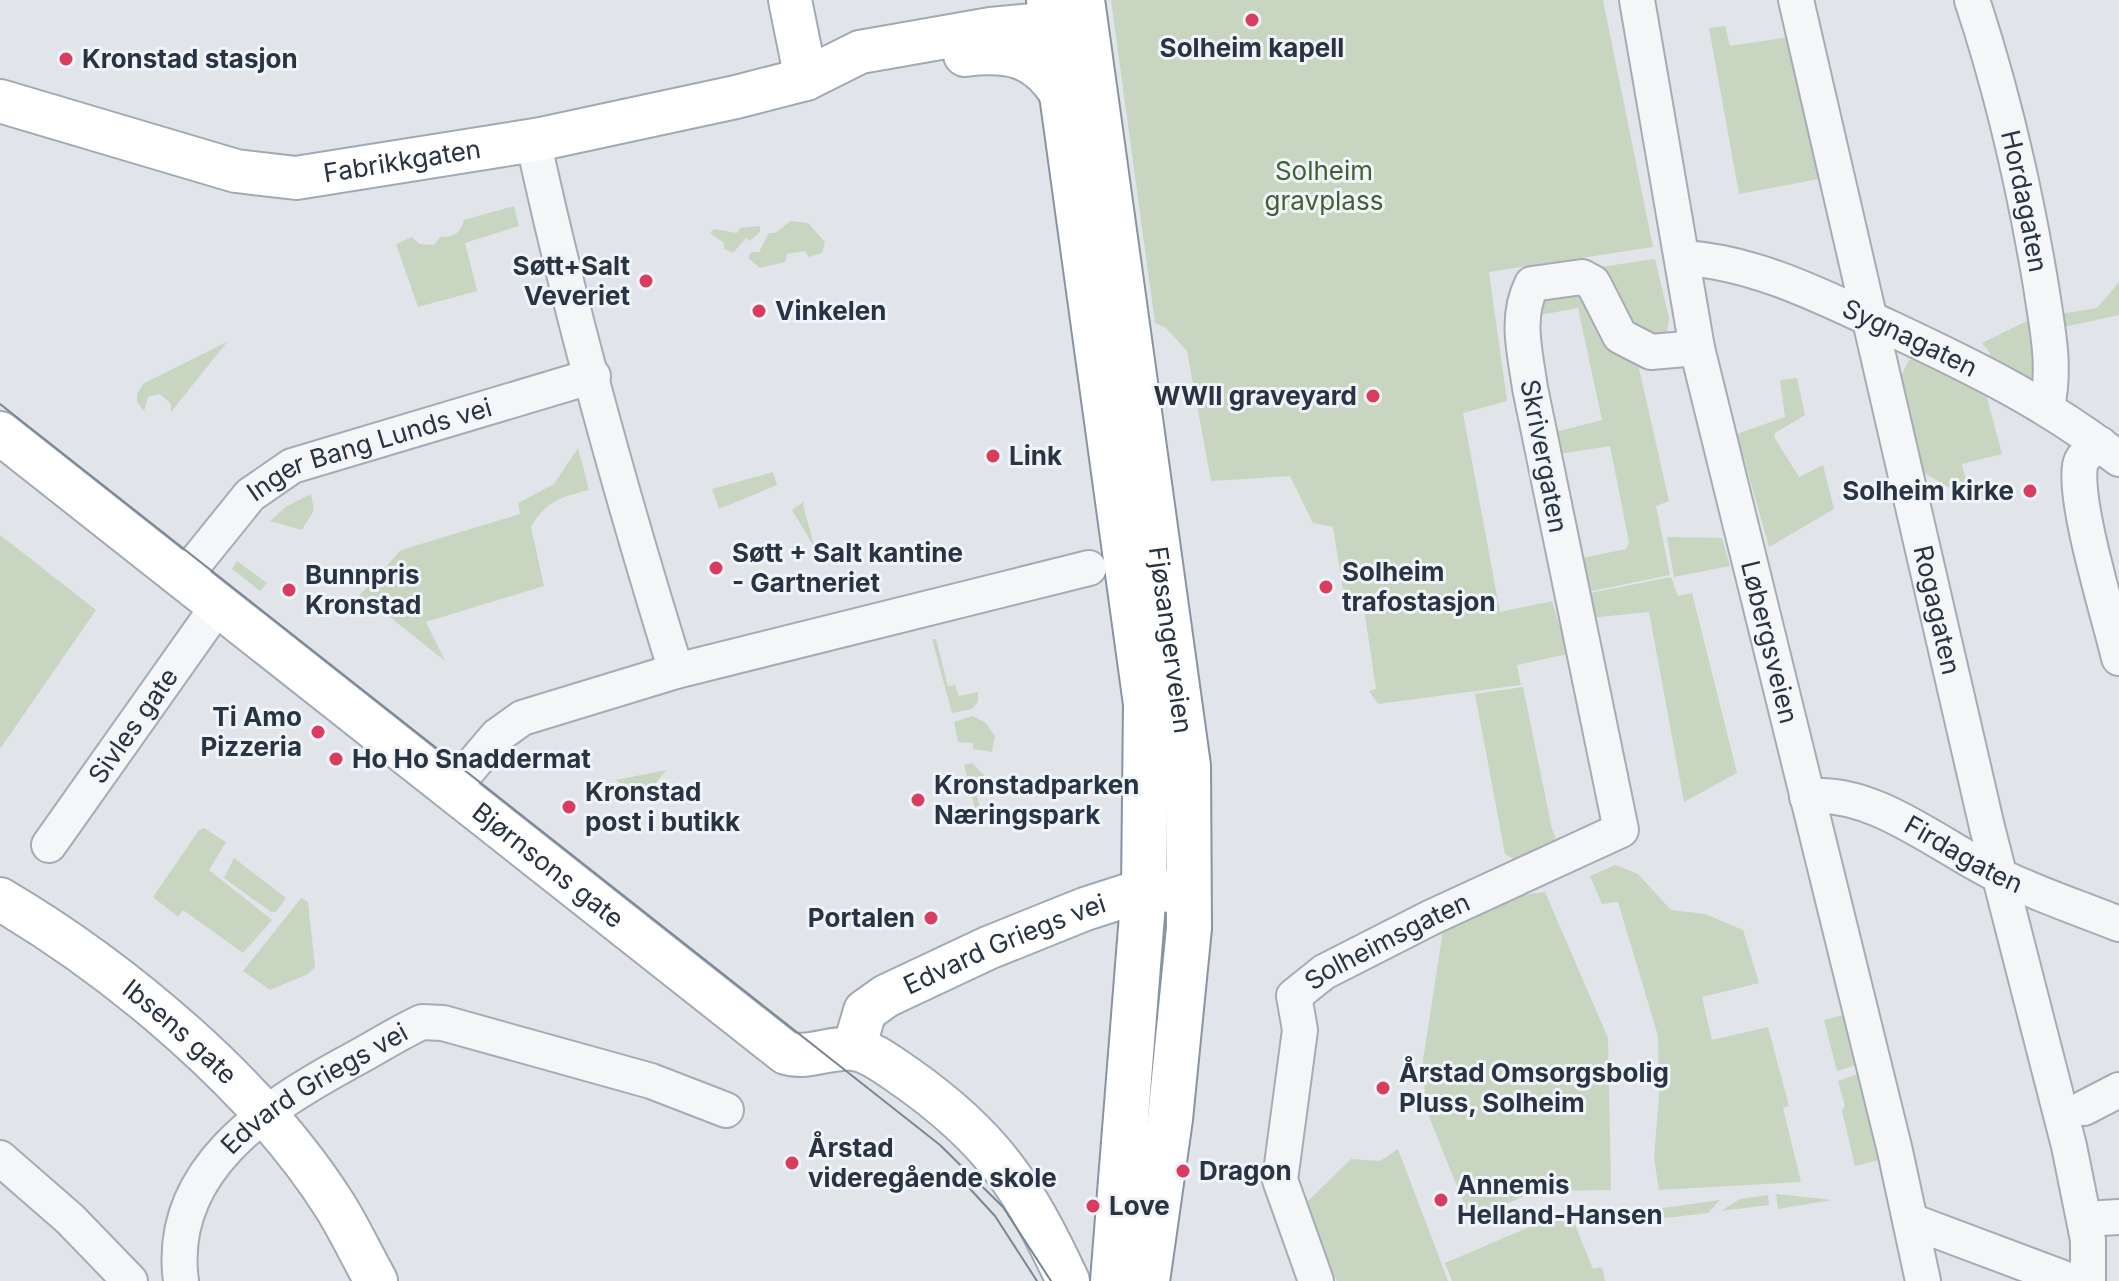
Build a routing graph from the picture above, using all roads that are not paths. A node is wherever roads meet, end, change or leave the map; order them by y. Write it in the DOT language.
graph roads {
  1 [pos="790,0"];
  2 [pos="1637,0"];
  3 [pos="1796,0"];
  4 [pos="1972,0"];
  5 [pos="1067,11"];
  6 [pos="806,79"];
  7 [pos="1060,92"];
  8 [pos="0,101"];
  9 [pos="533,140"];
  10 [pos="1683,258"];
  11 [pos="1872,320"];
  12 [pos="1697,348"];
  13 [pos="593,376"];
  14 [pos="2047,407"];
  15 [pos="0,433"];
  16 [pos="2110,452"];
  17 [pos="1089,568"];
  18 [pos="183,578"];
  19 [pos="218,606"];
  20 [pos="2119,658"];
  21 [pos="676,671"];
  22 [pos="452,789"];
  23 [pos="1807,797"];
  24 [pos="1621,830"];
  25 [pos="49,845"];
  26 [pos="1999,876"];
  27 [pos="1144,890"];
  28 [pos="1190,892"];
  29 [pos="0,899"];
  30 [pos="2119,924"];
  31 [pos="854,1048"];
  32 [pos="2119,1090"];
  33 [pos="2084,1108"];
  34 [pos="726,1110"];
  35 [pos="264,1114"];
  36 [pos="0,1158"];
  37 [pos="2119,1217"];
  38 [pos="2085,1219"];
  39 [pos="1911,1221"];
  40 [pos="130,1281"];
  41 [pos="181,1281"];
  42 [pos="376,1281"];
  43 [pos="1068,1281"];
  44 [pos="1113,1281"];
  45 [pos="1147,1281"];
  46 [pos="1316,1281"];
  47 [pos="1923,1281"];
  48 [pos="2071,1281"];
  49 [pos="2088,1281"];
  1 -- 6 [label="main road"];
  2 -- 10 [label="street, Løbergsveien"];
  3 -- 11 [label="street, Rogagaten"];
  4 -- 14 [label="street, Hordagaten"];
  5 -- 6 [label="main road, Fabrikkgaten"];
  5 -- 7 [label="highway, Fjøsangerveien"];
  5 -- 28 [label="highway, Fjøsangerveien"];
  6 -- 7 [label="main road, Fabrikkgaten"];
  6 -- 9 [label="main road, Fabrikkgaten"];
  7 -- 27 [label="highway, Fjøsangerveien"];
  8 -- 9 [label="main road, Fabrikkgaten"];
  9 -- 13 [label="street"];
  10 -- 11 [label="street, Sygnagaten"];
  10 -- 12 [label="street, Løbergsveien"];
  11 -- 14 [label="street, Sygnagaten"];
  11 -- 26 [label="street, Rogagaten"];
  12 -- 23 [label="street, Løbergsveien"];
  12 -- 24 [label="street, Skrivergaten"];
  13 -- 18 [label="street, Inger Bang Lunds vei"];
  13 -- 21 [label="street"];
  14 -- 16 [label="street, Sygnagaten"];
  15 -- 18 [label="main road, Bjørnsons gate"];
  16 -- 20 [label="street"];
  17 -- 21 [label="street"];
  18 -- 19 [label="main road, Bjørnsons gate"];
  19 -- 22 [label="main road, Bjørnsons gate"];
  19 -- 25 [label="street, Sivles gate"];
  21 -- 22 [label="street"];
  22 -- 31 [label="main road, Bjørnsons gate"];
  23 -- 26 [label="street, Firdagaten"];
  23 -- 39 [label="street, Løbergsveien"];
  24 -- 46 [label="street, Solheimsgaten"];
  26 -- 30 [label="street, Firdagaten"];
  26 -- 38 [label="street, Rogagaten"];
  27 -- 28 [label="main road, Edvard Griegs vei"];
  27 -- 31 [label="main road, Edvard Griegs vei"];
  27 -- 44 [label="highway, Fjøsangerveien"];
  28 -- 45 [label="highway, Fjøsangerveien"];
  29 -- 35 [label="main road, Ibsens gate"];
  31 -- 43 [label="main road"];
  32 -- 33 [label="street"];
  34 -- 35 [label="street, Edvard Griegs vei"];
  35 -- 41 [label="street, Edvard Griegs vei"];
  35 -- 42 [label="main road, Ibsens gate"];
  36 -- 40 [label="street"];
  37 -- 38 [label="street"];
  38 -- 49 [label="street, Rogagaten"];
  39 -- 47 [label="street, Løbergsveien"];
  39 -- 48 [label="street"];
}
